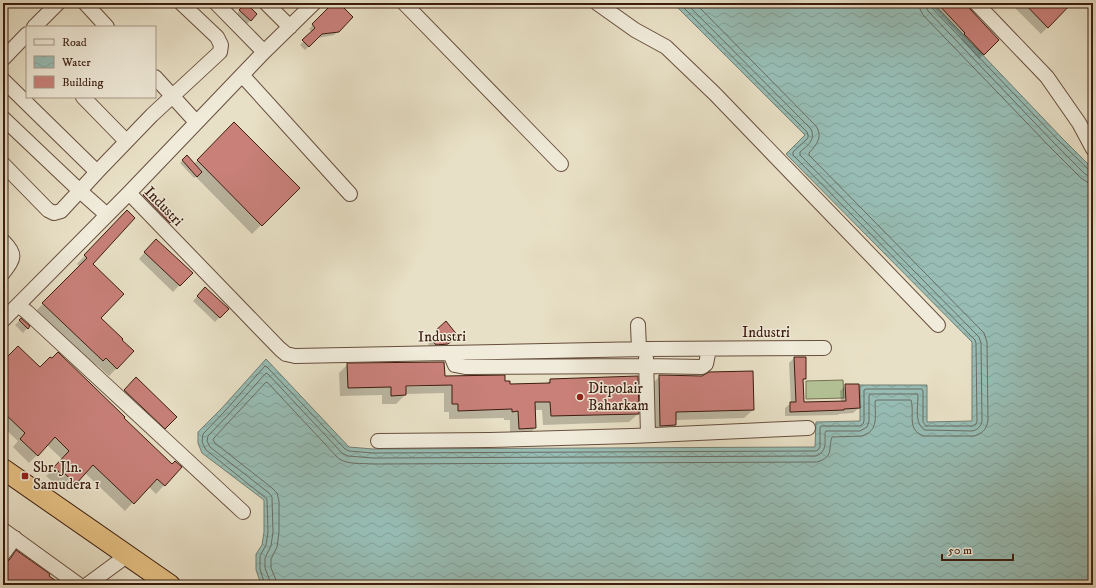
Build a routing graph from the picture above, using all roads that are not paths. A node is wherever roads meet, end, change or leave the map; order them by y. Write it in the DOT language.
graph roads {
  1 [pos="58,3"];
  2 [pos="85,3"];
  3 [pos="181,3"];
  4 [pos="216,3"];
  5 [pos="314,3"];
  6 [pos="404,3"];
  7 [pos="597,3"];
  8 [pos="269,4"];
  9 [pos="982,5"];
  10 [pos="35,26"];
  11 [pos="106,26"];
  12 [pos="290,27"];
  13 [pos="26,37"];
  14 [pos="264,52"];
  15 [pos="3,60"];
  16 [pos="242,75"];
  17 [pos="156,78"];
  18 [pos="3,80"];
  19 [pos="172,95"];
  20 [pos="84,98"];
  21 [pos="3,118"];
  22 [pos="196,122"];
  23 [pos="126,141"];
  24 [pos="1093,150"];
  25 [pos="3,164"];
  26 [pos="561,164"];
  27 [pos="97,172"];
  28 [pos="80,191"];
  29 [pos="129,193"];
  30 [pos="350,194"];
  31 [pos="107,215"];
  32 [pos="3,240"];
  33 [pos="3,273"];
  34 [pos="18,305"];
  35 [pos="3,320"];
  36 [pos="638,325"];
  37 [pos="938,325"];
  38 [pos="824,348"];
  39 [pos="642,349"];
  40 [pos="709,349"];
  41 [pos="450,353"];
  42 [pos="646,366"];
  43 [pos="808,428"];
  44 [pos="648,435"];
  45 [pos="378,441"];
  46 [pos="3,469"];
  47 [pos="3,478"];
  48 [pos="243,512"];
  49 [pos="3,530"];
  50 [pos="15,538"];
  51 [pos="3,554"];
  52 [pos="123,557"];
  53 [pos="79,585"];
  54 [pos="87,585"];
  55 [pos="157,585"];
  56 [pos="170,585"];
  1 -- 10 [label="street"];
  2 -- 11 [label="street"];
  3 -- 19 [label="street"];
  4 -- 14 [label="street"];
  5 -- 12 [label="street, Industri"];
  6 -- 26 [label="street"];
  7 -- 37 [label="street"];
  8 -- 12 [label="street"];
  9 -- 24 [label="street"];
  12 -- 14 [label="street, Industri"];
  13 -- 15 [label="street"];
  14 -- 16 [label="street, Industri"];
  16 -- 22 [label="street, Industri"];
  16 -- 30 [label="street"];
  17 -- 19 [label="street"];
  18 -- 27 [label="street"];
  19 -- 22 [label="street"];
  19 -- 23 [label="street"];
  20 -- 23 [label="street"];
  21 -- 28 [label="street"];
  22 -- 29 [label="street, Industri"];
  23 -- 27 [label="street"];
  25 -- 28 [label="street"];
  27 -- 28 [label="street"];
  28 -- 31 [label="street"];
  29 -- 31 [label="street, Industri"];
  29 -- 41 [label="street, Industri"];
  31 -- 34 [label="street, Industri"];
  32 -- 33 [label="street"];
  34 -- 35 [label="street, Industri"];
  34 -- 48 [label="street"];
  36 -- 39 [label="street"];
  38 -- 40 [label="street, Industri"];
  39 -- 40 [label="street, Industri"];
  39 -- 41 [label="street, Industri"];
  39 -- 42 [label="street"];
  40 -- 42 [label="street"];
  41 -- 42 [label="street"];
  42 -- 44 [label="street"];
  43 -- 44 [label="street"];
  44 -- 45 [label="street"];
  46 -- 52 [label="highway"];
  47 -- 52 [label="highway"];
  49 -- 50 [label="street"];
  50 -- 51 [label="street"];
  50 -- 53 [label="street"];
  52 -- 54 [label="street"];
  52 -- 55 [label="highway"];
  52 -- 56 [label="highway"];
}
